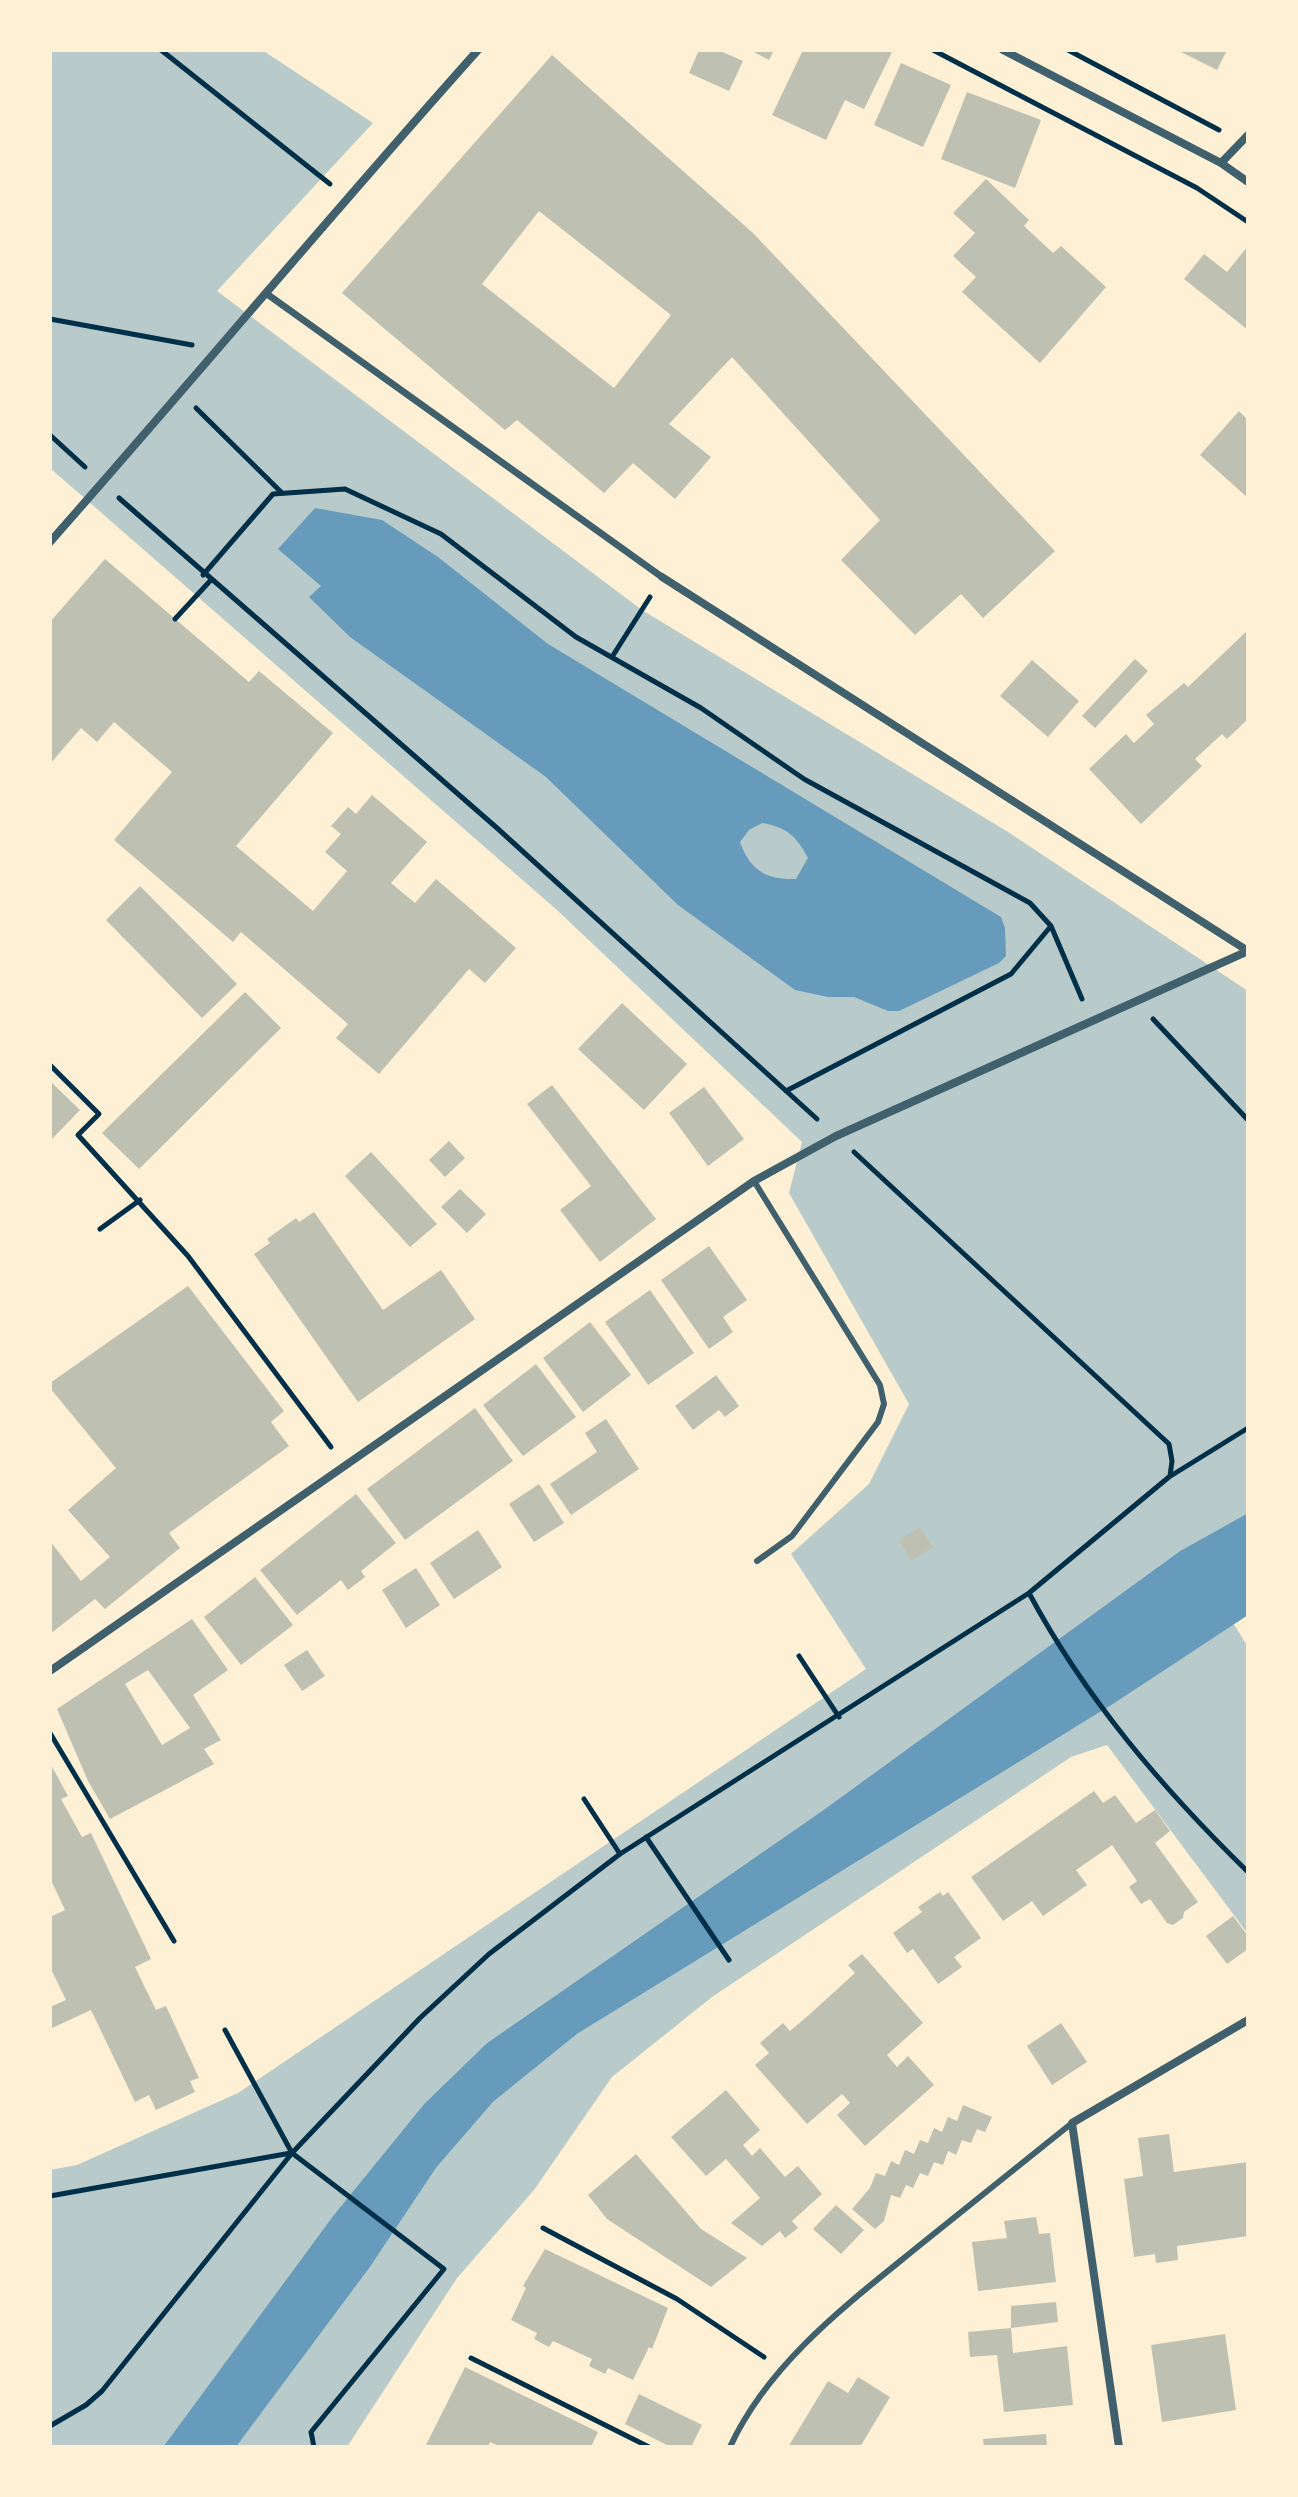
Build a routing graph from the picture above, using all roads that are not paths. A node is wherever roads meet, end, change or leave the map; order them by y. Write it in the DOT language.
graph roads {
  1 [pos="478,50"];
  2 [pos="1003,50"];
  3 [pos="1245,138"];
  4 [pos="1221,163"];
  5 [pos="1248,182"];
  6 [pos="267,294"];
  7 [pos="50,542"];
  8 [pos="662,577"];
  9 [pos="1248,951"];
  10 [pos="754,1181"];
  11 [pos="757,1561"];
  12 [pos="50,1671"];
  13 [pos="1248,2020"];
  14 [pos="1072,2123"];
  15 [pos="730,2447"];
  16 [pos="1119,2447"];
  1 -- 6 [label="street"];
  2 -- 4 [label="street"];
  3 -- 4 [label="street"];
  4 -- 5 [label="street"];
  6 -- 7 [label="street"];
  6 -- 8 [label="street"];
  8 -- 9 [label="street"];
  9 -- 10 [label="street"];
  10 -- 11 [label="lane"];
  10 -- 12 [label="street"];
  13 -- 14 [label="street"];
  14 -- 15 [label="lane"];
  14 -- 16 [label="street"];
}
